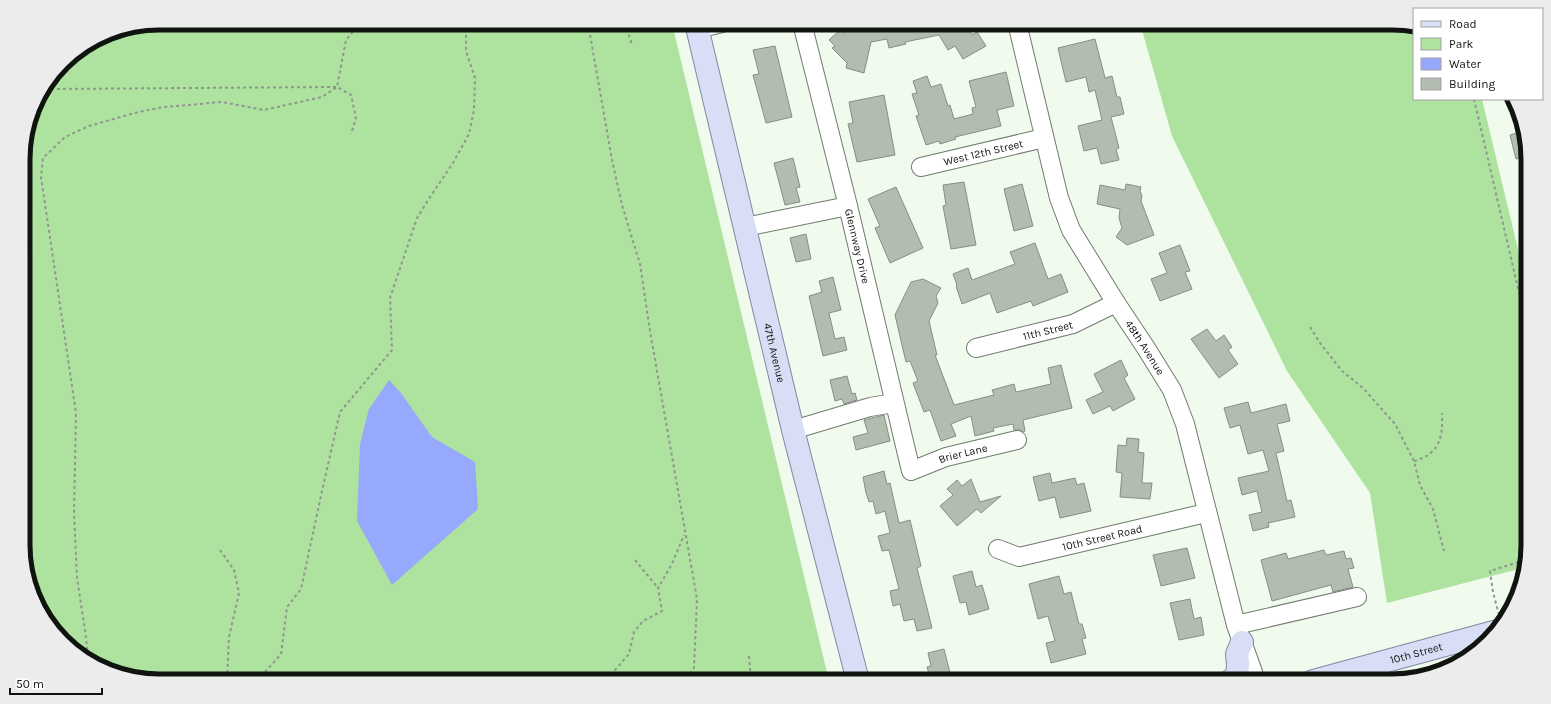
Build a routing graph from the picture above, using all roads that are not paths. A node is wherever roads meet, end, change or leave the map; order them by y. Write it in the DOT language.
graph roads {
  1 [pos="698,30"];
  2 [pos="804,30"];
  3 [pos="1019,30"];
  4 [pos="1044,138"];
  5 [pos="922,167"];
  6 [pos="848,206"];
  7 [pos="744,227"];
  8 [pos="1116,303"];
  9 [pos="976,348"];
  10 [pos="894,403"];
  11 [pos="793,430"];
  12 [pos="1017,440"];
  13 [pos="911,471"];
  14 [pos="1206,513"];
  15 [pos="998,549"];
  16 [pos="1357,597"];
  17 [pos="1491,627"];
  18 [pos="1239,633"];
  19 [pos="854,674"];
  20 [pos="1237,674"];
  21 [pos="1253,674"];
  22 [pos="1350,674"];
  1 -- 7 [label="main road, 47th Avenue"];
  2 -- 6 [label="street, Glennway Drive"];
  3 -- 4 [label="street, 48th Avenue"];
  4 -- 5 [label="street, West 12th Street"];
  4 -- 8 [label="street, 48th Avenue"];
  6 -- 7 [label="street"];
  6 -- 10 [label="street, Glennway Drive"];
  7 -- 11 [label="main road, 47th Avenue"];
  8 -- 9 [label="street, 11th Street"];
  8 -- 14 [label="street, 48th Avenue"];
  10 -- 11 [label="street"];
  10 -- 13 [label="street, Glennway Drive"];
  11 -- 19 [label="main road, 47th Avenue"];
  12 -- 13 [label="street, Brier Lane"];
  14 -- 15 [label="street, 10th Street Road"];
  14 -- 18 [label="street, 48th Avenue"];
  16 -- 18 [label="street"];
  17 -- 22 [label="main road, 10th Street"];
  18 -- 20 [label="main road"];
  18 -- 21 [label="street, 48th Avenue"];
}
